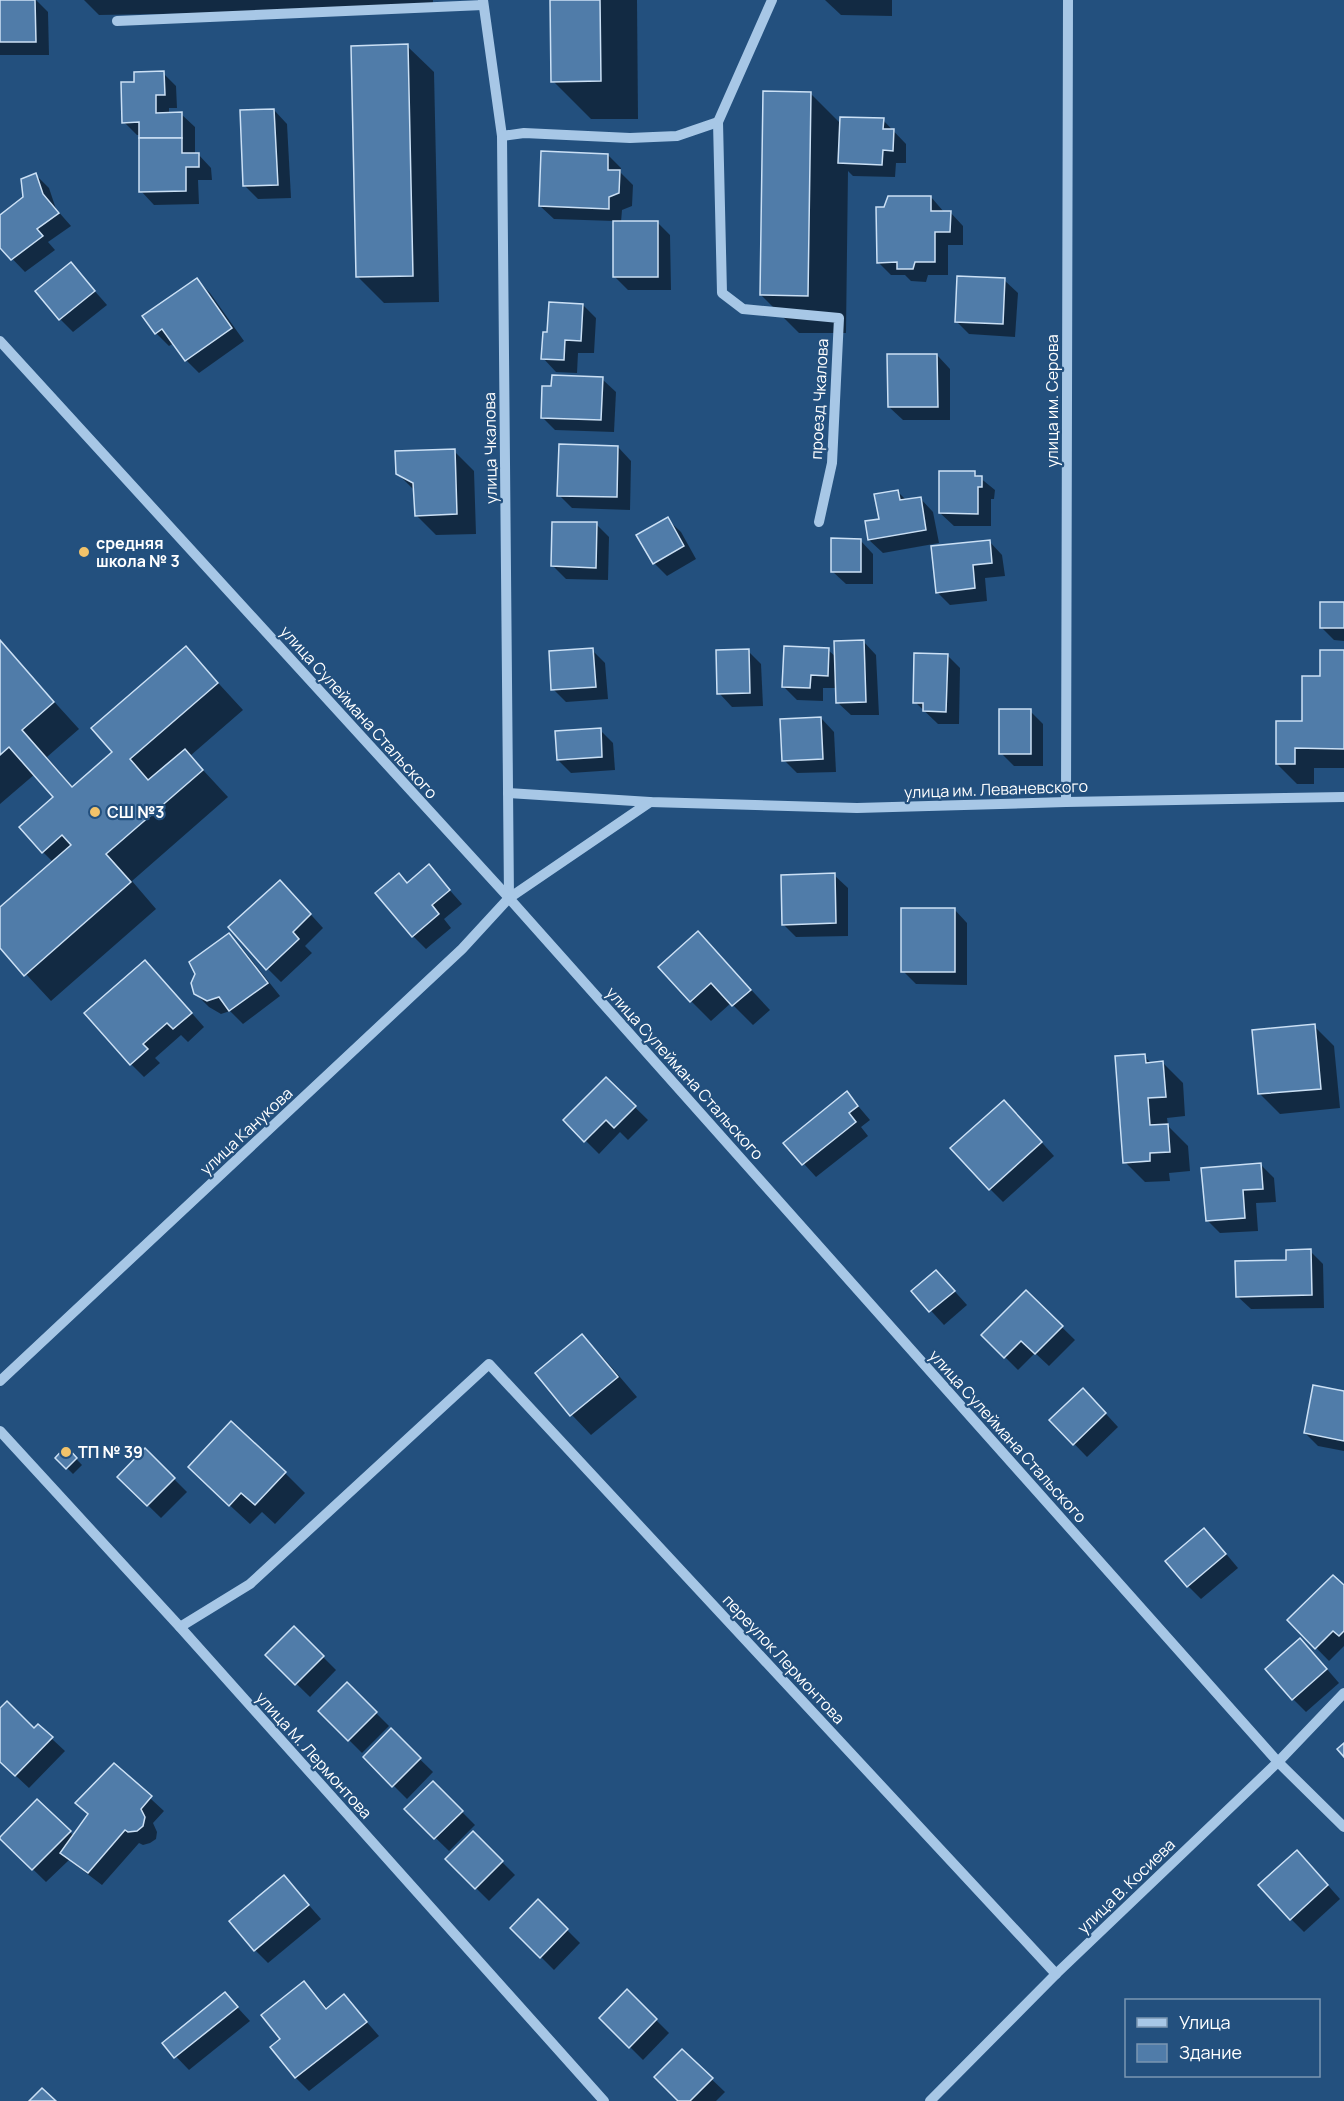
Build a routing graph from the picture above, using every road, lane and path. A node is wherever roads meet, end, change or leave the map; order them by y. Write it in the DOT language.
graph roads {
  1 [pos="772,0"];
  2 [pos="1068,0"];
  3 [pos="483,2"];
  4 [pos="117,21"];
  5 [pos="718,122"];
  6 [pos="502,135"];
  7 [pos="0,341"];
  8 [pos="819,522"];
  9 [pos="508,793"];
  10 [pos="1344,797"];
  11 [pos="650,802"];
  12 [pos="1066,802"];
  13 [pos="510,898"];
  14 [pos="0,1381"];
  15 [pos="0,1431"];
  16 [pos="180,1627"];
  17 [pos="1344,1693"];
  18 [pos="1278,1762"];
  19 [pos="1344,1827"];
  20 [pos="1056,1974"];
  21 [pos="603,2101"];
  22 [pos="930,2101"];
  1 -- 5 [label="street, проезд Чкалова"];
  2 -- 12 [label="street, улица им. Серова"];
  3 -- 4 [label="street"];
  3 -- 6 [label="street, улица Чкалова"];
  5 -- 6 [label="street"];
  5 -- 8 [label="street, проезд Чкалова"];
  6 -- 9 [label="street, улица Чкалова"];
  7 -- 13 [label="street, улица Сулеймана Стальского"];
  9 -- 11 [label="street, улица им. Леваневского"];
  9 -- 13 [label="street, улица Чкалова"];
  10 -- 12 [label="street, улица им. Леваневского"];
  11 -- 12 [label="street, улица им. Леваневского"];
  11 -- 13 [label="street"];
  13 -- 14 [label="street, улица Канукова"];
  13 -- 18 [label="street, улица Сулеймана Стальского"];
  15 -- 16 [label="street, улица М. Лермонтова"];
  16 -- 20 [label="street, переулок Лермонтова"];
  16 -- 21 [label="street, улица М. Лермонтова"];
  17 -- 18 [label="street, улица В. Косиева"];
  18 -- 19 [label="street, улица Сулеймана Стальского"];
  18 -- 20 [label="street, улица В. Косиева"];
  20 -- 22 [label="street, улица В. Косиева"];
}
